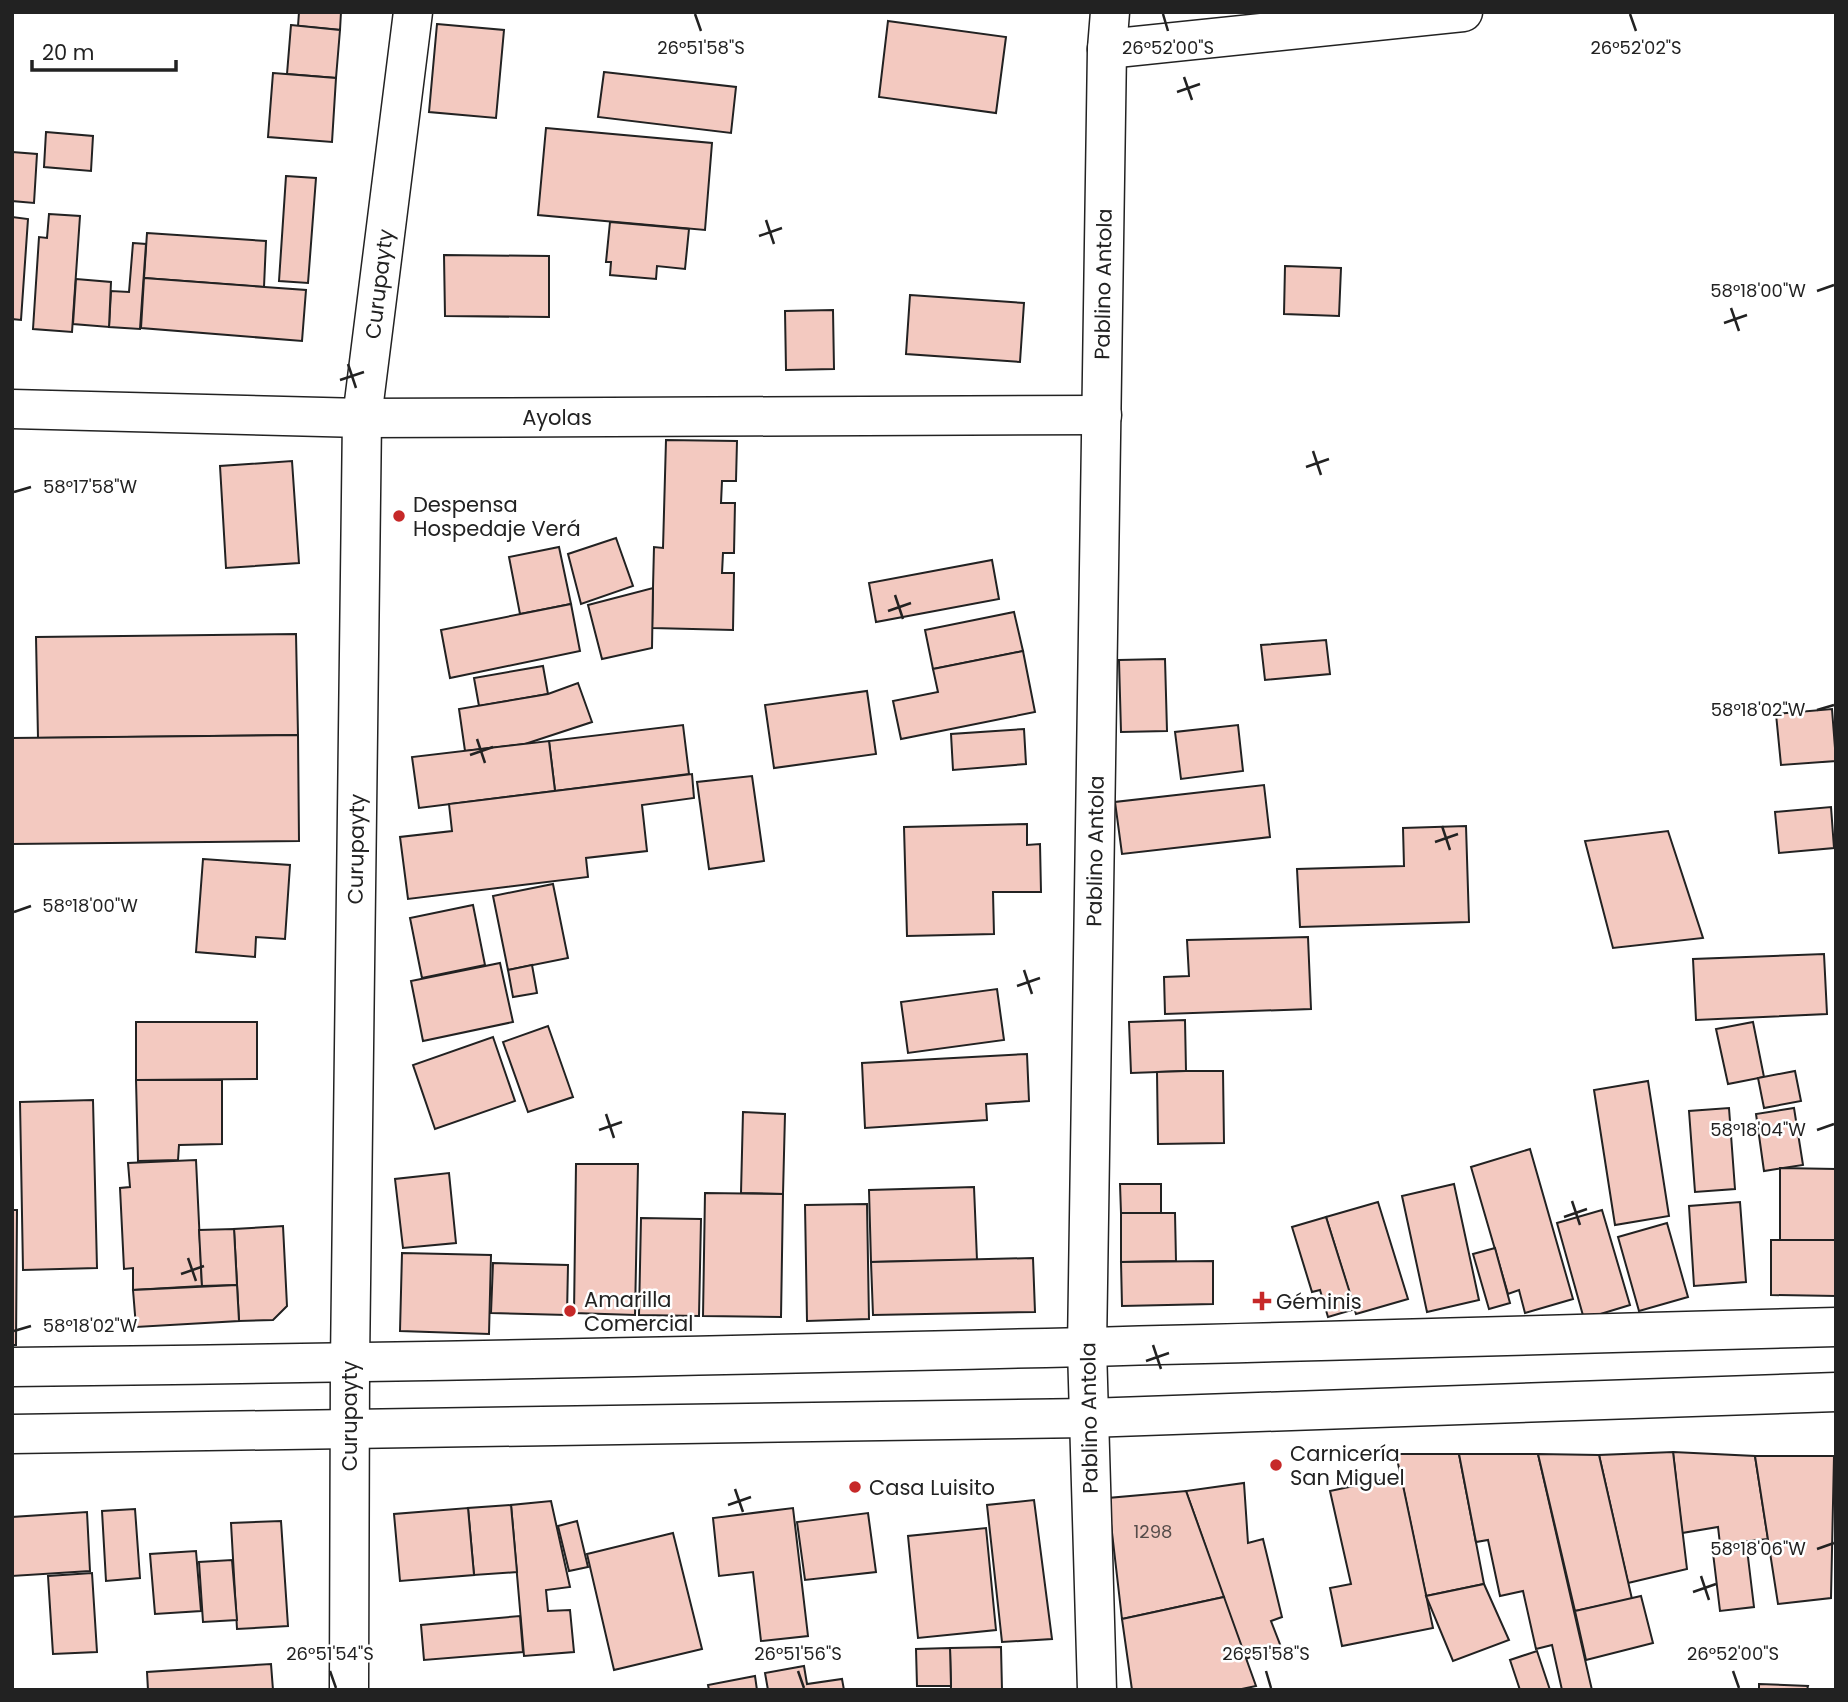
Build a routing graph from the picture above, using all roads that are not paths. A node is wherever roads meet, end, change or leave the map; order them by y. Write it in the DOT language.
graph roads {
  1 [pos="413,12"];
  2 [pos="1463,12"];
  3 [pos="1108,30"];
  4 [pos="12,409"];
  5 [pos="1102,415"];
  6 [pos="362,418"];
  7 [pos="1836,1327"];
  8 [pos="1087,1348"];
  9 [pos="350,1363"];
  10 [pos="12,1367"];
  11 [pos="1836,1392"];
  12 [pos="1088,1418"];
  13 [pos="349,1430"];
  14 [pos="12,1434"];
  15 [pos="349,1690"];
  16 [pos="1097,1690"];
  1 -- 6 [label="street, Curupayty"];
  2 -- 3 [label="street"];
  3 -- 5 [label="street, Pablino Antola"];
  4 -- 6 [label="street, Ayolas"];
  5 -- 6 [label="street, Ayolas"];
  5 -- 8 [label="street, Pablino Antola"];
  6 -- 9 [label="street, Curupayty"];
  7 -- 8 [label="street"];
  8 -- 9 [label="street"];
  8 -- 12 [label="street, Pablino Antola"];
  9 -- 10 [label="street"];
  9 -- 13 [label="street, Curupayty"];
  11 -- 12 [label="street"];
  12 -- 13 [label="street"];
  12 -- 16 [label="street, Pablino Antola"];
  13 -- 14 [label="street"];
  13 -- 15 [label="street, Curupayty"];
}
